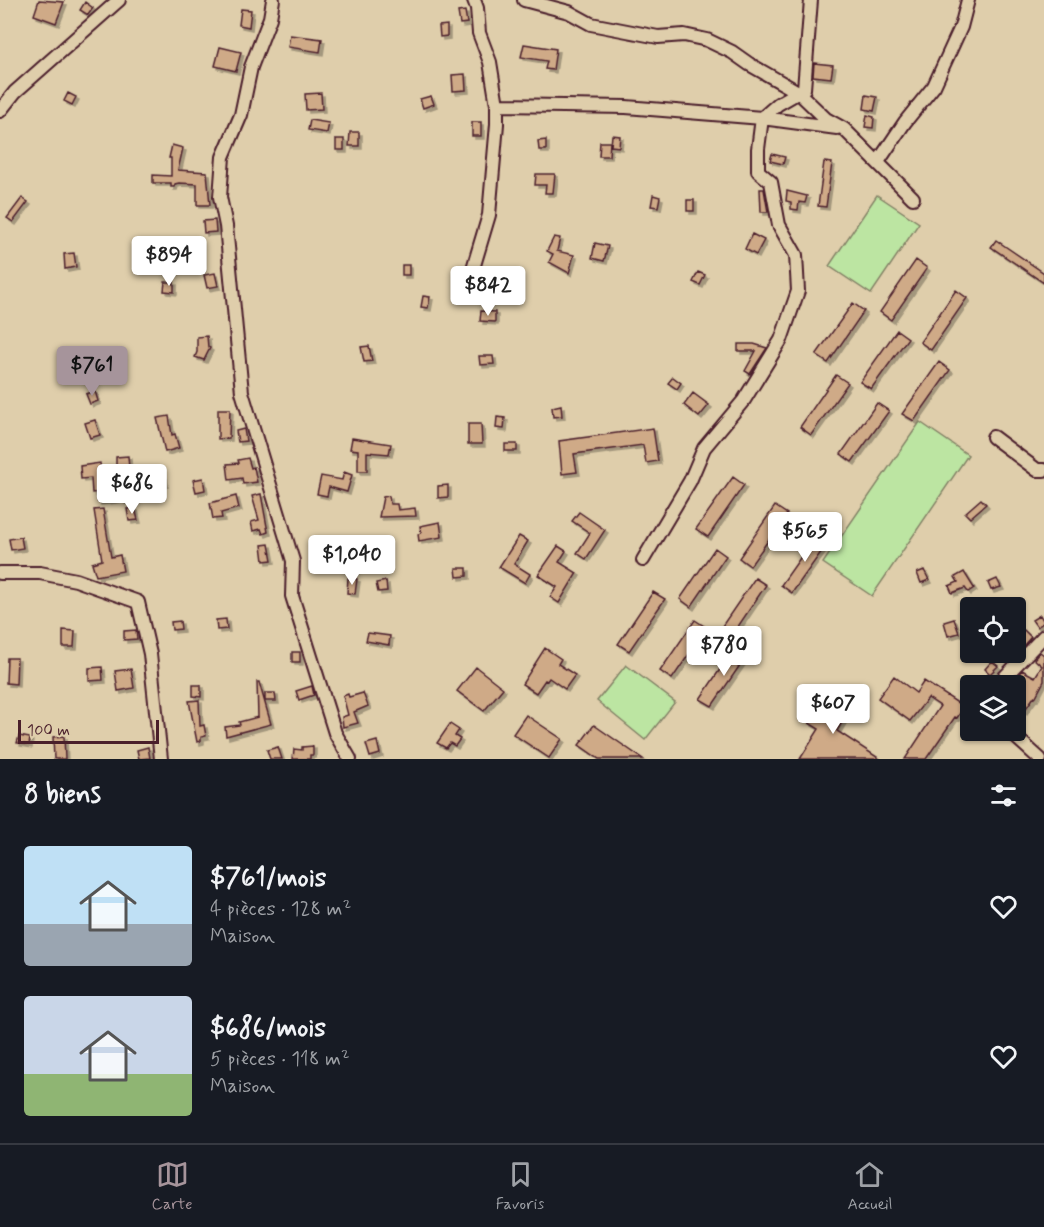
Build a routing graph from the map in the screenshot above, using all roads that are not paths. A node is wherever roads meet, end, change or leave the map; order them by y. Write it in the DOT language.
graph roads {
  1 [pos="110,0"];
  2 [pos="119,0"];
  3 [pos="273,0"];
  4 [pos="474,0"];
  5 [pos="524,0"];
  6 [pos="811,0"];
  7 [pos="968,0"];
  8 [pos="91,25"];
  9 [pos="798,92"];
  10 [pos="497,105"];
  11 [pos="0,111"];
  12 [pos="762,118"];
  13 [pos="844,129"];
  14 [pos="878,162"];
  15 [pos="913,198"];
  16 [pos="466,292"];
  17 [pos="993,437"];
  18 [pos="1044,470"];
  19 [pos="643,560"];
  20 [pos="0,573"];
  21 [pos="1044,636"];
  22 [pos="1007,675"];
  23 [pos="1020,741"];
  24 [pos="161,759"];
  25 [pos="350,759"];
  26 [pos="1040,759"];
  1 -- 8 [label="street"];
  2 -- 8 [label="street"];
  3 -- 25 [label="street"];
  4 -- 10 [label="street"];
  5 -- 9 [label="street"];
  6 -- 9 [label="street"];
  7 -- 14 [label="street"];
  8 -- 11 [label="street"];
  9 -- 12 [label="street"];
  9 -- 13 [label="street"];
  10 -- 12 [label="street"];
  10 -- 16 [label="street"];
  12 -- 13 [label="street"];
  12 -- 19 [label="street"];
  13 -- 14 [label="street"];
  14 -- 15 [label="street"];
  17 -- 18 [label="street"];
  20 -- 24 [label="street"];
  21 -- 22 [label="street"];
  23 -- 26 [label="street"];
}
